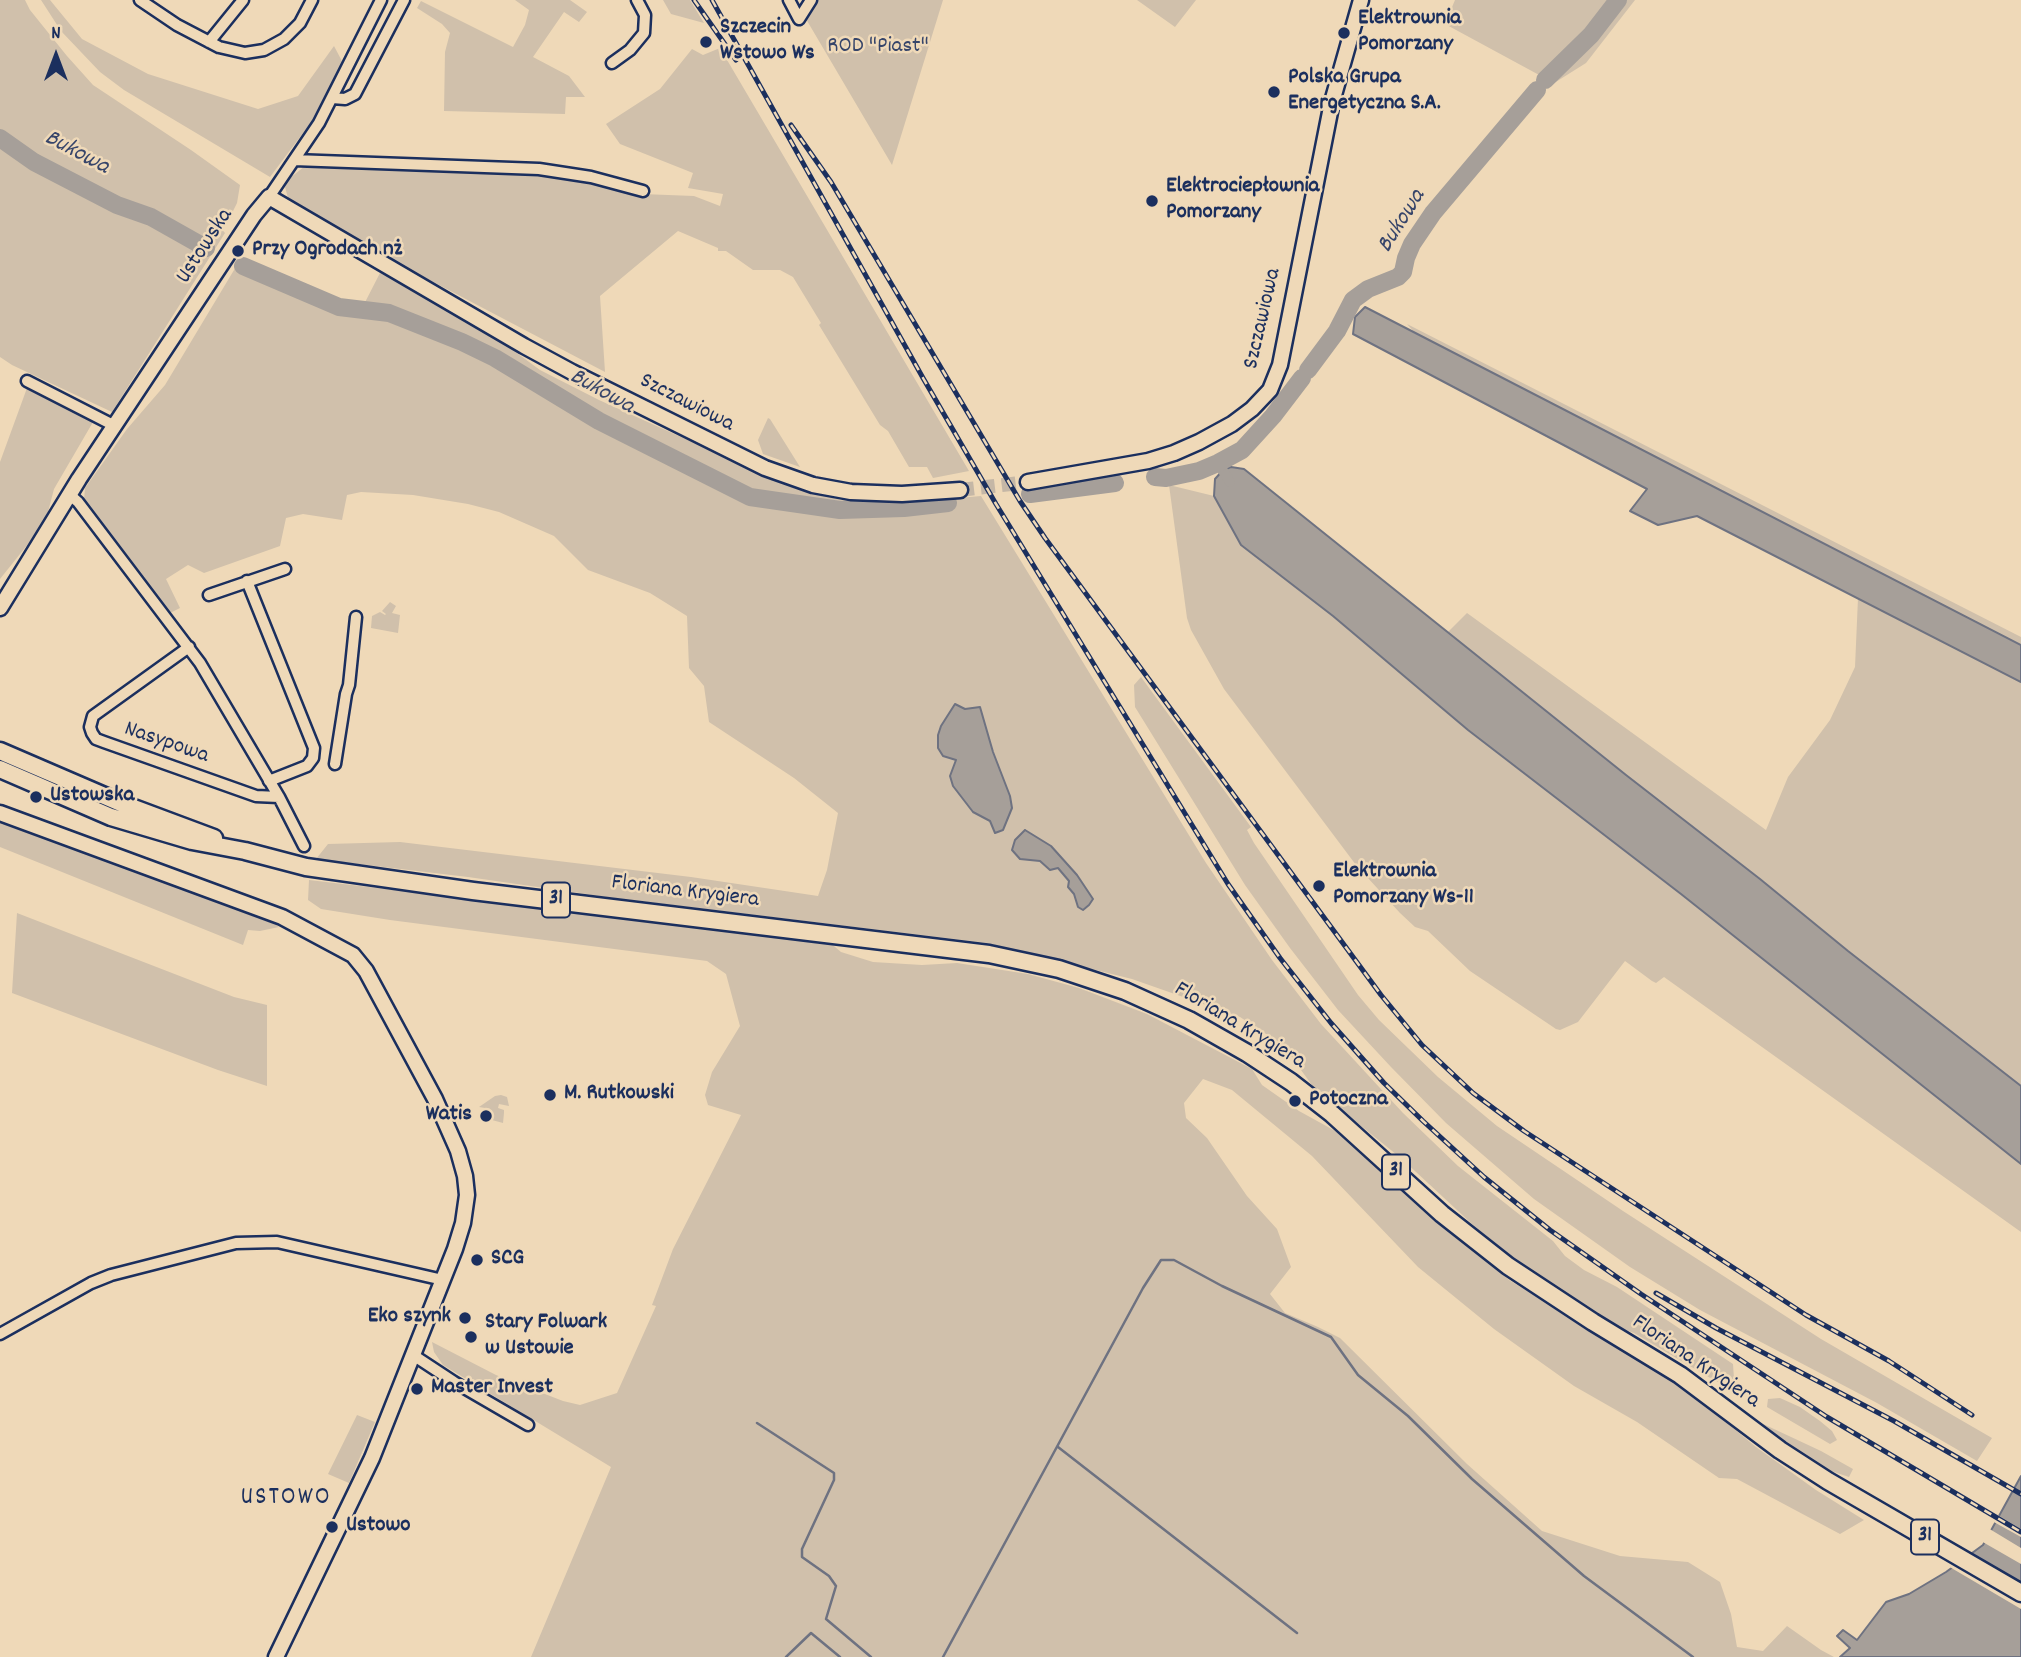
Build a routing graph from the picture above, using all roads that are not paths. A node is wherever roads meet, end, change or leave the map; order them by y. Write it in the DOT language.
graph roads {
  1 [pos="140,0"];
  2 [pos="243,0"];
  3 [pos="312,0"];
  4 [pos="381,0"];
  5 [pos="404,0"];
  6 [pos="637,0"];
  7 [pos="789,0"];
  8 [pos="811,0"];
  9 [pos="1361,0"];
  10 [pos="209,42"];
  11 [pos="612,63"];
  12 [pos="332,97"];
  13 [pos="294,160"];
  14 [pos="643,191"];
  15 [pos="269,197"];
  16 [pos="27,381"];
  17 [pos="115,426"];
  18 [pos="1028,482"];
  19 [pos="960,490"];
  20 [pos="69,494"];
  21 [pos="43,536"];
  22 [pos="285,569"];
  23 [pos="247,582"];
  24 [pos="0,590"];
  25 [pos="209,595"];
  26 [pos="0,608"];
  27 [pos="356,617"];
  28 [pos="189,647"];
  29 [pos="0,751"];
  30 [pos="335,764"];
  31 [pos="0,769"];
  32 [pos="269,781"];
  33 [pos="279,797"];
  34 [pos="0,813"];
  35 [pos="304,846"];
  36 [pos="245,851"];
  37 [pos="443,1280"];
  38 [pos="0,1334"];
  39 [pos="413,1354"];
  40 [pos="528,1425"];
  41 [pos="2021,1594"];
  42 [pos="276,1657"];
  1 -- 10 [label="street"];
  2 -- 10 [label="street"];
  3 -- 10 [label="street"];
  4 -- 12 [label="street, Ustowska"];
  5 -- 12 [label="street"];
  6 -- 11 [label="street"];
  7 -- 8 [label="street"];
  9 -- 18 [label="street, Szczawiowa"];
  12 -- 13 [label="street, Ustowska"];
  13 -- 14 [label="street"];
  13 -- 15 [label="street, Ustowska"];
  15 -- 17 [label="street, Ustowska"];
  15 -- 19 [label="street, Szczawiowa"];
  16 -- 17 [label="street"];
  17 -- 20 [label="street, Ustowska"];
  20 -- 21 [label="street, Ustowska"];
  20 -- 28 [label="street, Nasypowa"];
  21 -- 24 [label="street, Ustowska"];
  21 -- 26 [label="street, Ustowska"];
  22 -- 23 [label="street"];
  23 -- 25 [label="street"];
  23 -- 32 [label="street"];
  27 -- 30 [label="street"];
  28 -- 32 [label="street, Nasypowa"];
  28 -- 33 [label="street, Nasypowa"];
  29 -- 36 [label="main road, Floriana Krygiera / 31"];
  31 -- 36 [label="main road, Floriana Krygiera / 31"];
  32 -- 33 [label="street, Nasypowa"];
  33 -- 35 [label="street, Nasypowa"];
  34 -- 37 [label="street"];
  36 -- 41 [label="main road, Floriana Krygiera / 31"];
  37 -- 38 [label="street"];
  37 -- 39 [label="street"];
  39 -- 40 [label="street"];
  39 -- 42 [label="street"];
}
